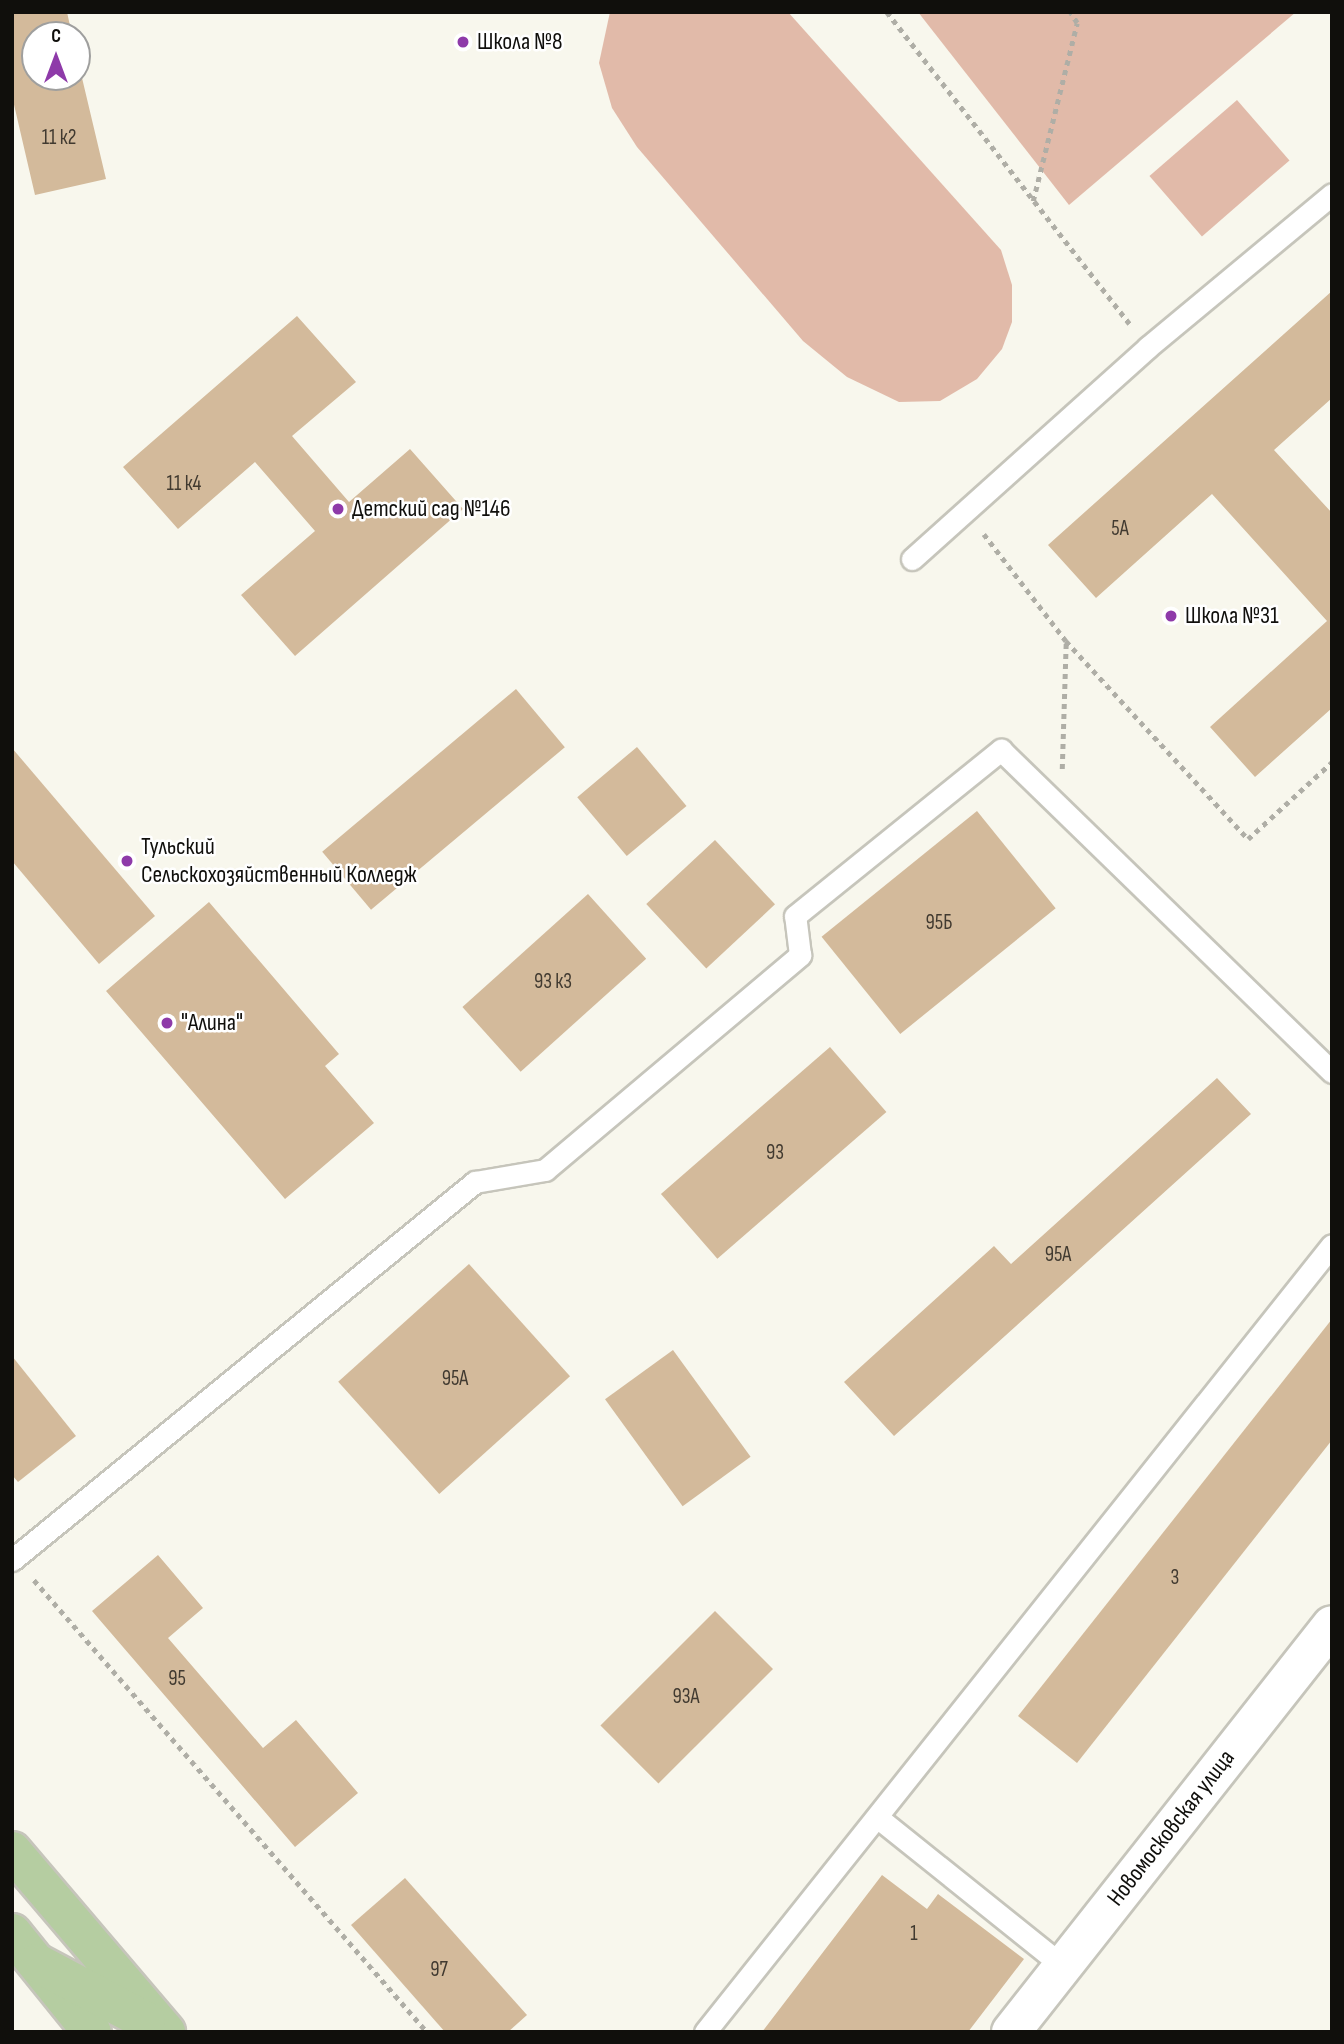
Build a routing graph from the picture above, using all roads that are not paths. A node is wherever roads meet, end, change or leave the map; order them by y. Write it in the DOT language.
graph roads {
  1 [pos="1332,194"];
  2 [pos="912,559"];
  3 [pos="1332,1072"];
  4 [pos="1332,1245"];
  5 [pos="14,1559"];
  6 [pos="1332,1625"];
  7 [pos="877,1817"];
  8 [pos="12,1852"];
  9 [pos="12,1933"];
  10 [pos="37,1963"];
  11 [pos="1062,1965"];
  12 [pos="92,2032"];
  13 [pos="165,2032"];
  14 [pos="705,2032"];
  15 [pos="1011,2032"];
  1 -- 2 [label="lane"];
  3 -- 5 [label="lane"];
  4 -- 7 [label="lane"];
  6 -- 11 [label="street, Новомосковская улица"];
  7 -- 11 [label="lane"];
  7 -- 14 [label="lane"];
  8 -- 13 [label="main road"];
  9 -- 10 [label="main road"];
  10 -- 12 [label="main road"];
  10 -- 13 [label="main road"];
  11 -- 15 [label="street, Новомосковская улица"];
}
